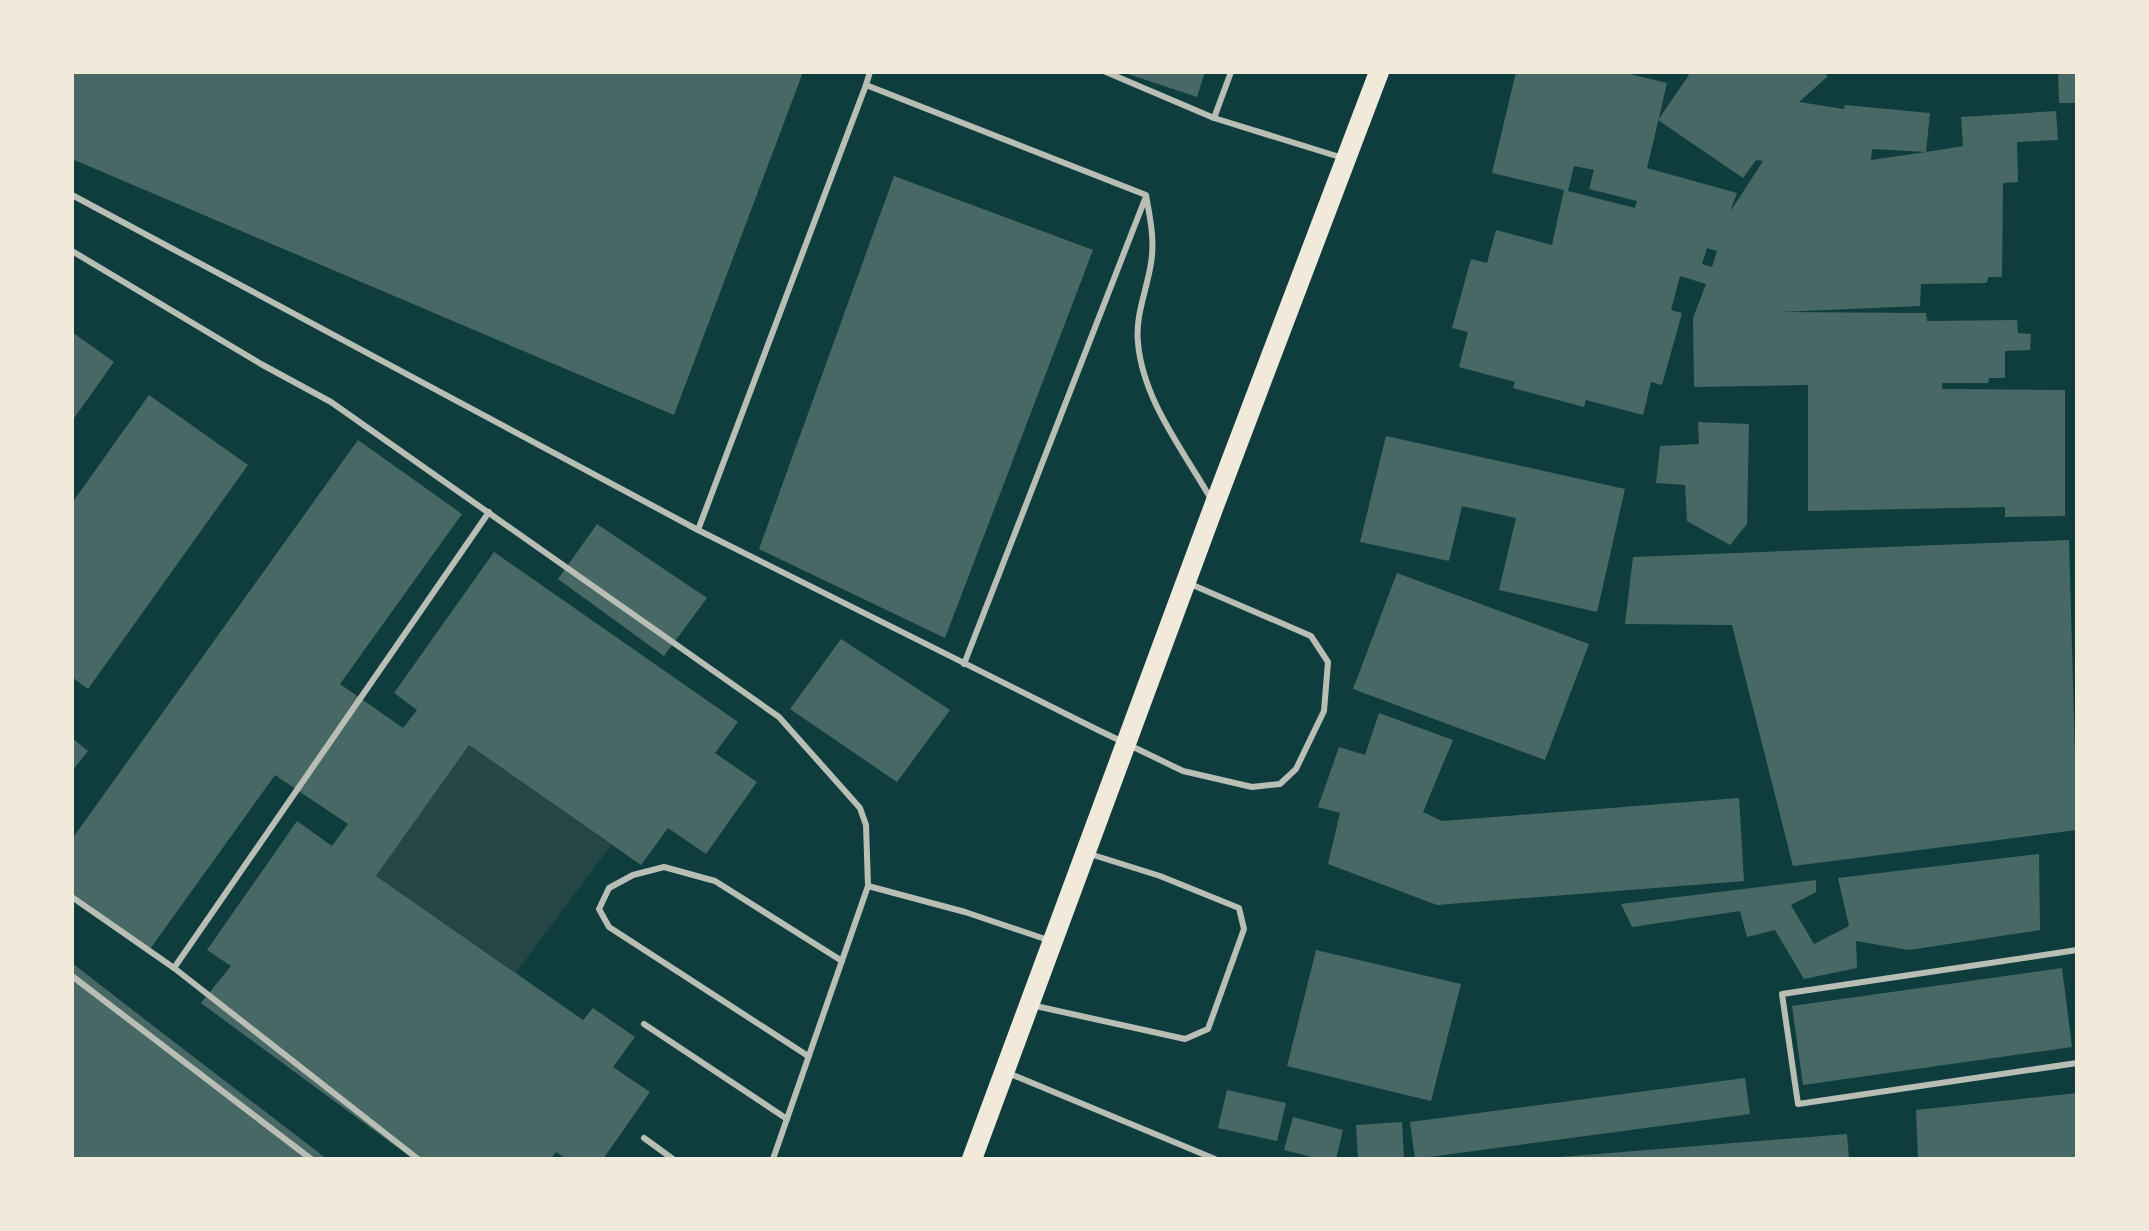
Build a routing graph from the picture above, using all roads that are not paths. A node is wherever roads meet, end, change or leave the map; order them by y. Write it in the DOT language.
graph roads {
  1 [pos="870,72"];
  2 [pos="1106,72"];
  3 [pos="1231,72"];
  4 [pos="1379,72"];
  5 [pos="866,85"];
  6 [pos="1214,118"];
  7 [pos="1346,159"];
  8 [pos="72,195"];
  9 [pos="1146,195"];
  10 [pos="72,251"];
  11 [pos="1214,506"];
  12 [pos="489,512"];
  13 [pos="698,530"];
  14 [pos="1188,583"];
  15 [pos="964,664"];
  16 [pos="1128,744"];
  17 [pos="1087,853"];
  18 [pos="868,886"];
  19 [pos="72,897"];
  20 [pos="1054,941"];
  21 [pos="2077,950"];
  22 [pos="842,961"];
  23 [pos="174,968"];
  24 [pos="72,976"];
  25 [pos="1030,1005"];
  26 [pos="644,1024"];
  27 [pos="808,1056"];
  28 [pos="2077,1063"];
  29 [pos="1005,1071"];
  30 [pos="787,1119"];
  31 [pos="644,1138"];
  32 [pos="311,1159"];
  33 [pos="418,1159"];
  34 [pos="673,1159"];
  35 [pos="773,1159"];
  36 [pos="972,1159"];
  37 [pos="1215,1159"];
  1 -- 5 [label="lane"];
  2 -- 6 [label="lane"];
  3 -- 6 [label="lane"];
  4 -- 7 [label="main road"];
  5 -- 9 [label="lane"];
  5 -- 13 [label="lane"];
  6 -- 7 [label="lane"];
  7 -- 11 [label="main road"];
  8 -- 13 [label="lane"];
  9 -- 11 [label="lane"];
  9 -- 15 [label="lane"];
  10 -- 12 [label="lane"];
  11 -- 14 [label="main road"];
  12 -- 18 [label="lane"];
  12 -- 23 [label="lane"];
  13 -- 15 [label="lane"];
  14 -- 16 [label="main road"];
  14 -- 16 [label="lane"];
  15 -- 16 [label="lane"];
  16 -- 17 [label="main road"];
  17 -- 20 [label="main road"];
  17 -- 25 [label="lane"];
  18 -- 20 [label="lane"];
  18 -- 22 [label="lane"];
  19 -- 23 [label="lane"];
  20 -- 25 [label="main road"];
  21 -- 28 [label="lane"];
  22 -- 27 [label="lane"];
  22 -- 27 [label="lane"];
  23 -- 33 [label="lane"];
  24 -- 32 [label="lane"];
  25 -- 29 [label="main road"];
  26 -- 30 [label="lane"];
  27 -- 30 [label="lane"];
  29 -- 36 [label="main road"];
  29 -- 37 [label="lane"];
  30 -- 35 [label="lane"];
  31 -- 34 [label="lane"];
}
